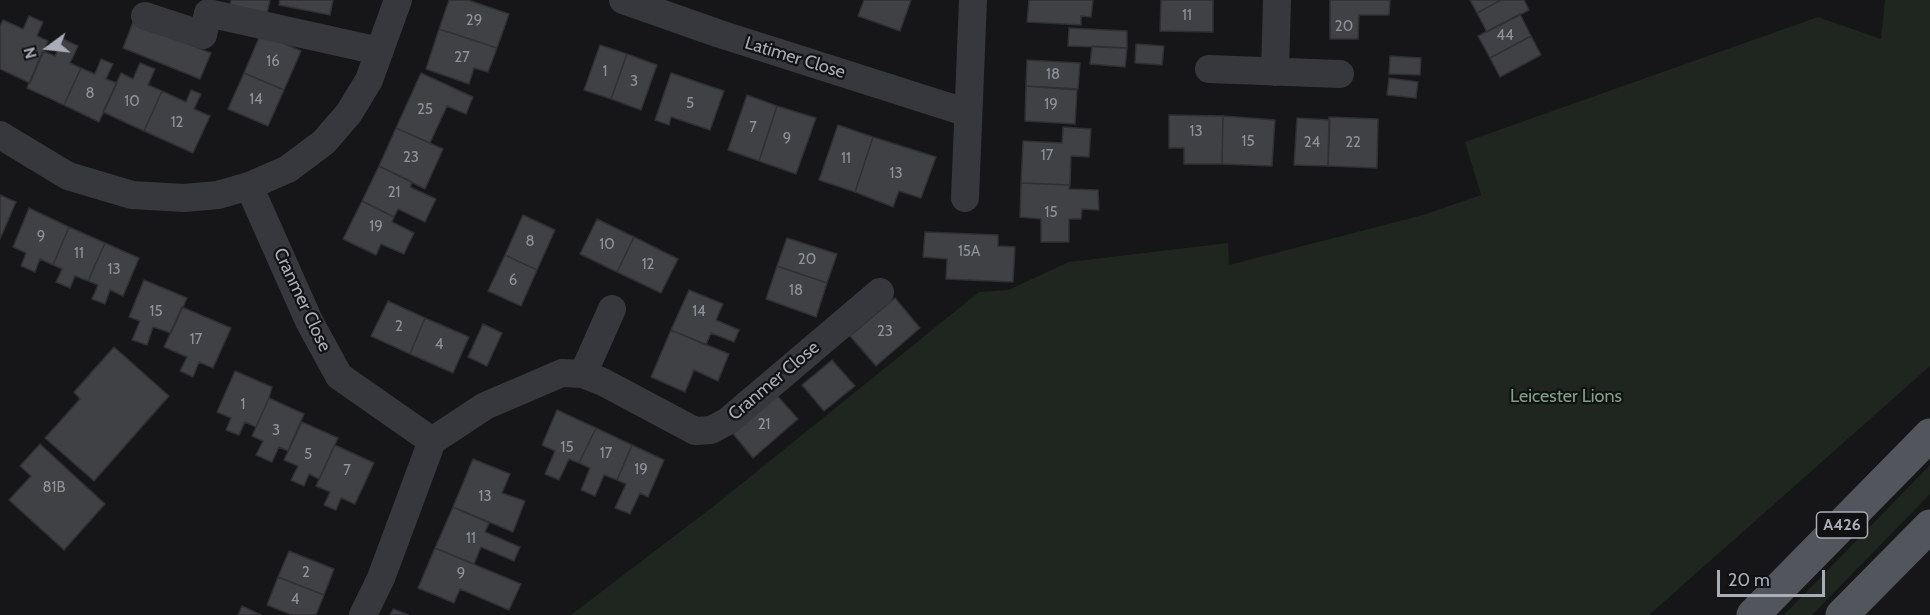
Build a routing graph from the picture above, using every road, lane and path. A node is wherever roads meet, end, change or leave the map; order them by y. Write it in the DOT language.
graph roads {
  1 [pos="398,0"];
  2 [pos="623,0"];
  3 [pos="973,0"];
  4 [pos="1277,0"];
  5 [pos="145,16"];
  6 [pos="379,51"];
  7 [pos="1209,69"];
  8 [pos="1275,72"];
  9 [pos="1340,74"];
  10 [pos="968,112"];
  11 [pos="0,135"];
  12 [pos="249,186"];
  13 [pos="965,198"];
  14 [pos="880,292"];
  15 [pos="612,309"];
  16 [pos="583,374"];
  17 [pos="1930,435"];
  18 [pos="432,441"];
  19 [pos="1930,526"];
  20 [pos="363,615"];
  21 [pos="1753,615"];
  22 [pos="1842,615"];
  1 -- 6 [label="street"];
  2 -- 10 [label="street, Latimer Close"];
  3 -- 10 [label="street"];
  4 -- 8 [label="street"];
  5 -- 6 [label="street"];
  6 -- 12 [label="street"];
  7 -- 8 [label="street"];
  8 -- 9 [label="street"];
  10 -- 13 [label="street"];
  11 -- 12 [label="street"];
  12 -- 18 [label="street, Cranmer Close"];
  14 -- 16 [label="street, Cranmer Close"];
  15 -- 16 [label="street"];
  16 -- 18 [label="street, Cranmer Close"];
  17 -- 21 [label="main road, A426"];
  18 -- 20 [label="street"];
  19 -- 22 [label="main road"];
}
